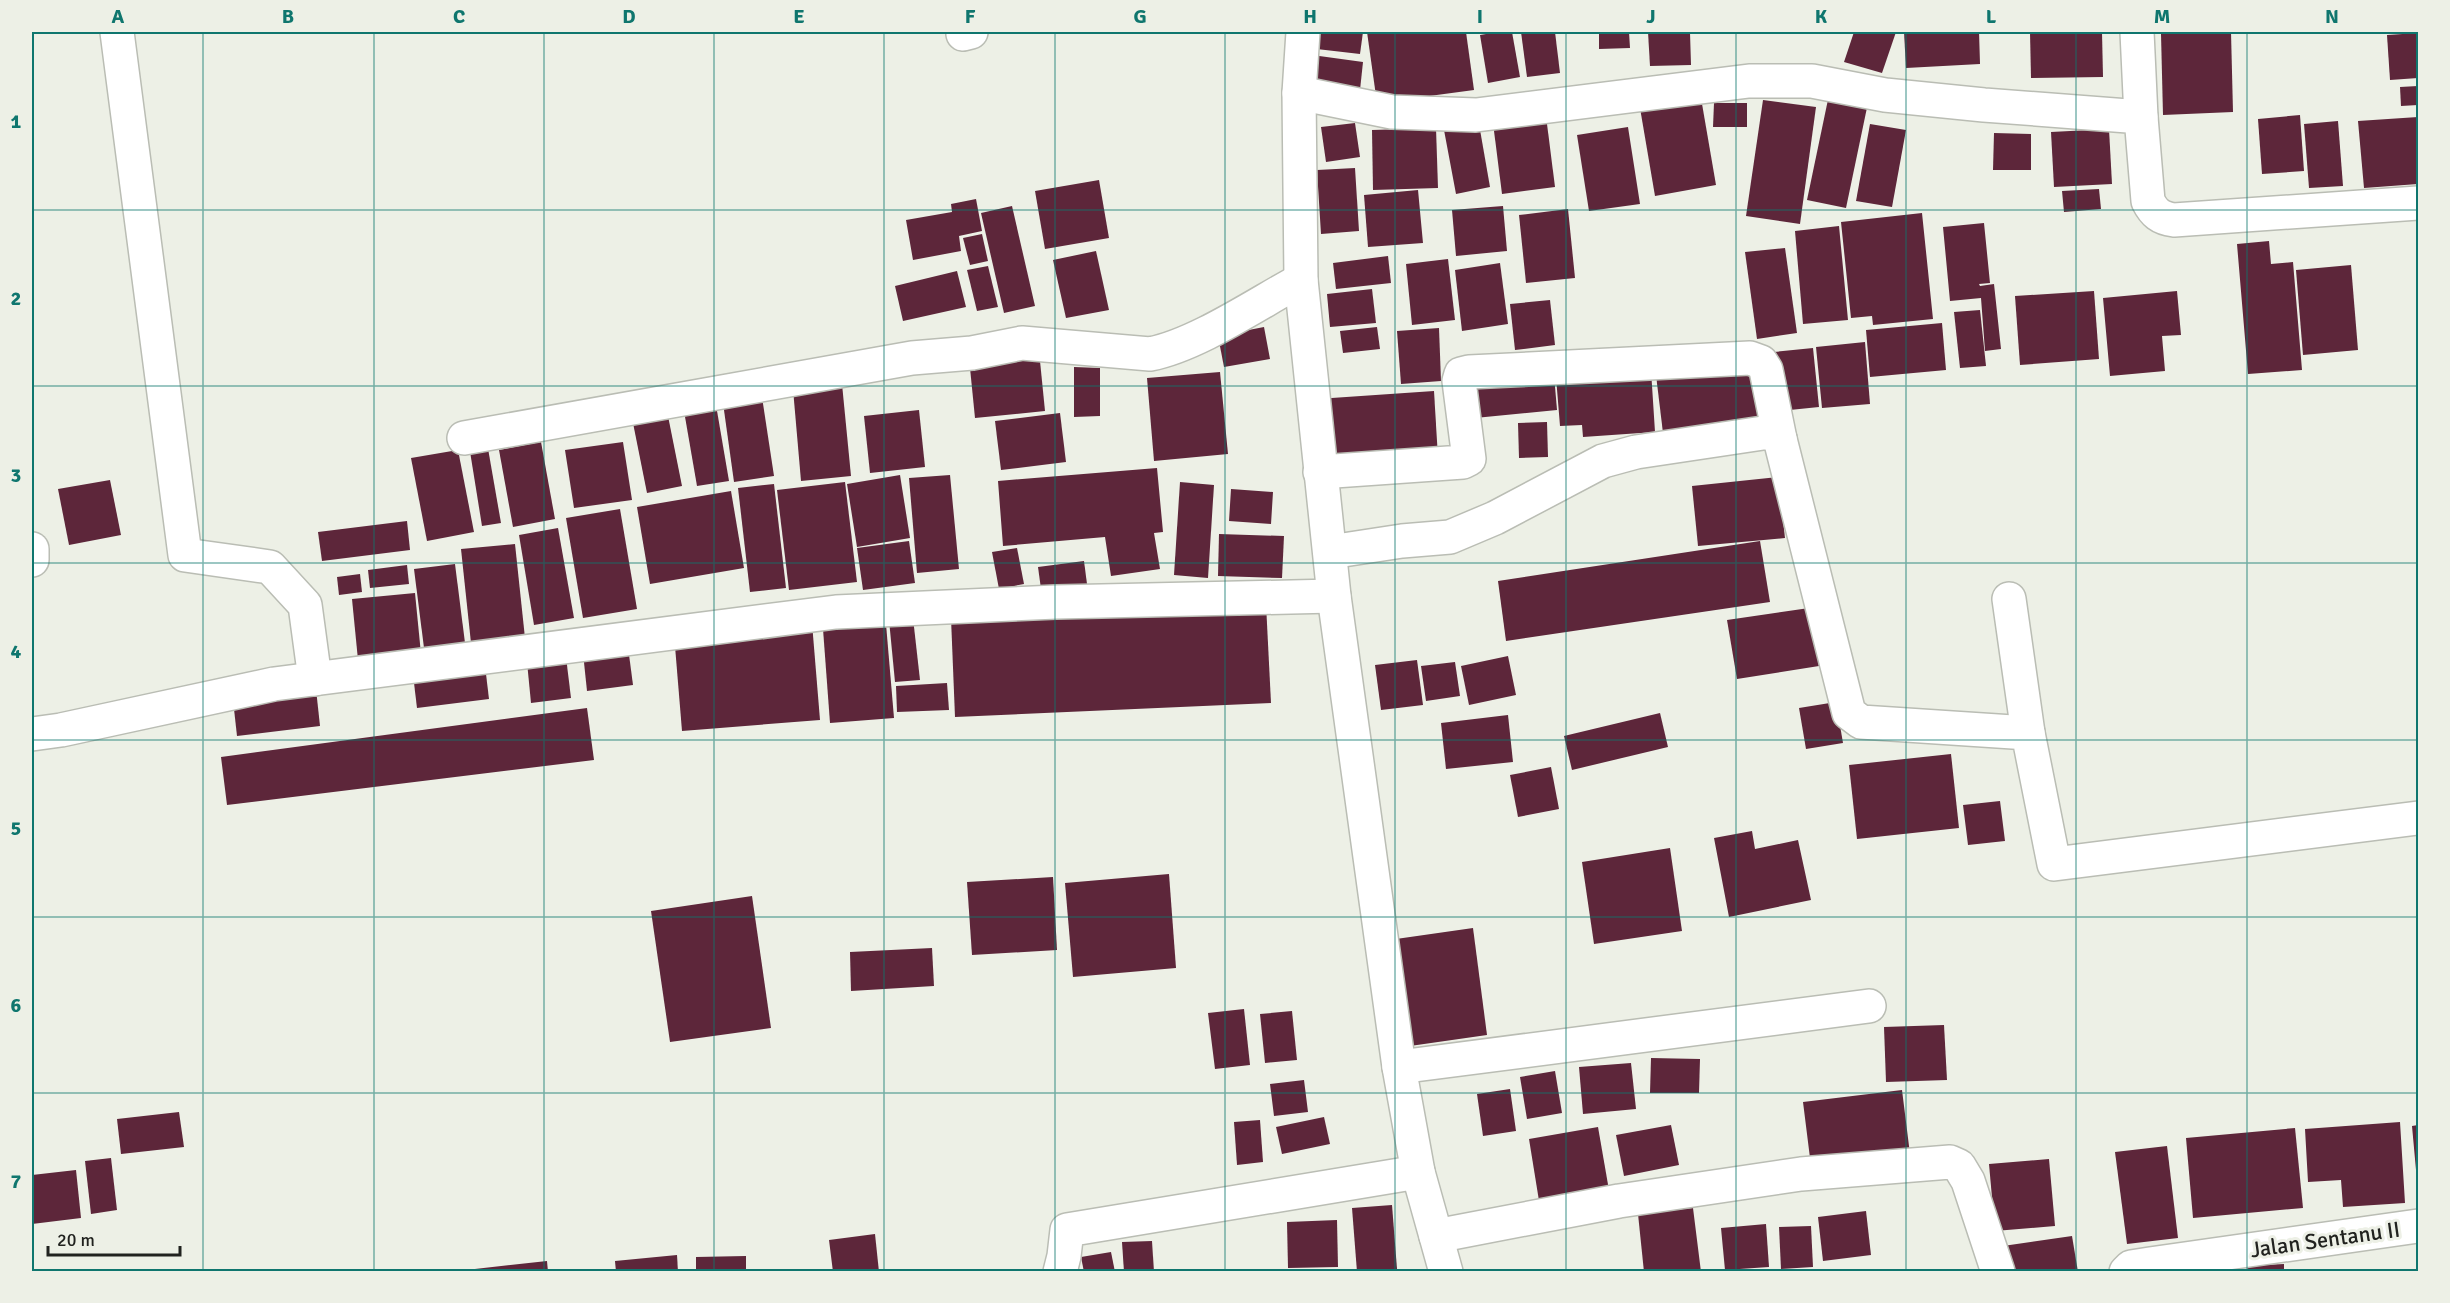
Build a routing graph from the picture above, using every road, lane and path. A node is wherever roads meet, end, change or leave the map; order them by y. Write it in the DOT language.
graph roads {
  1 [pos="117,32"];
  2 [pos="1303,32"];
  3 [pos="2137,32"];
  4 [pos="1299,93"];
  5 [pos="2142,117"];
  6 [pos="2418,203"];
  7 [pos="1301,280"];
  8 [pos="465,438"];
  9 [pos="1780,439"];
  10 [pos="1320,472"];
  11 [pos="32,549"];
  12 [pos="1330,552"];
  13 [pos="32,560"];
  14 [pos="1334,596"];
  15 [pos="2008,599"];
  16 [pos="315,679"];
  17 [pos="2028,733"];
  18 [pos="32,734"];
  19 [pos="2418,818"];
  20 [pos="1869,1006"];
  21 [pos="1399,1067"];
  22 [pos="1418,1172"];
  23 [pos="2418,1226"];
  24 [pos="1436,1236"];
  25 [pos="1060,1272"];
  26 [pos="1446,1272"];
  27 [pos="1998,1272"];
  28 [pos="2126,1272"];
  1 -- 16 [label="street"];
  2 -- 4 [label="street"];
  3 -- 5 [label="street"];
  4 -- 5 [label="street"];
  4 -- 7 [label="street"];
  5 -- 6 [label="street"];
  7 -- 8 [label="street"];
  7 -- 10 [label="street"];
  9 -- 10 [label="street"];
  9 -- 12 [label="street"];
  9 -- 17 [label="street"];
  10 -- 12 [label="street"];
  11 -- 13 [label="street"];
  12 -- 14 [label="street"];
  14 -- 16 [label="street"];
  14 -- 21 [label="street"];
  15 -- 17 [label="street"];
  16 -- 18 [label="street"];
  17 -- 19 [label="street"];
  20 -- 21 [label="street"];
  21 -- 22 [label="street"];
  22 -- 24 [label="street"];
  22 -- 25 [label="street"];
  23 -- 28 [label="street, Jalan Sentanu II"];
  24 -- 26 [label="street"];
  24 -- 27 [label="street"];
}
